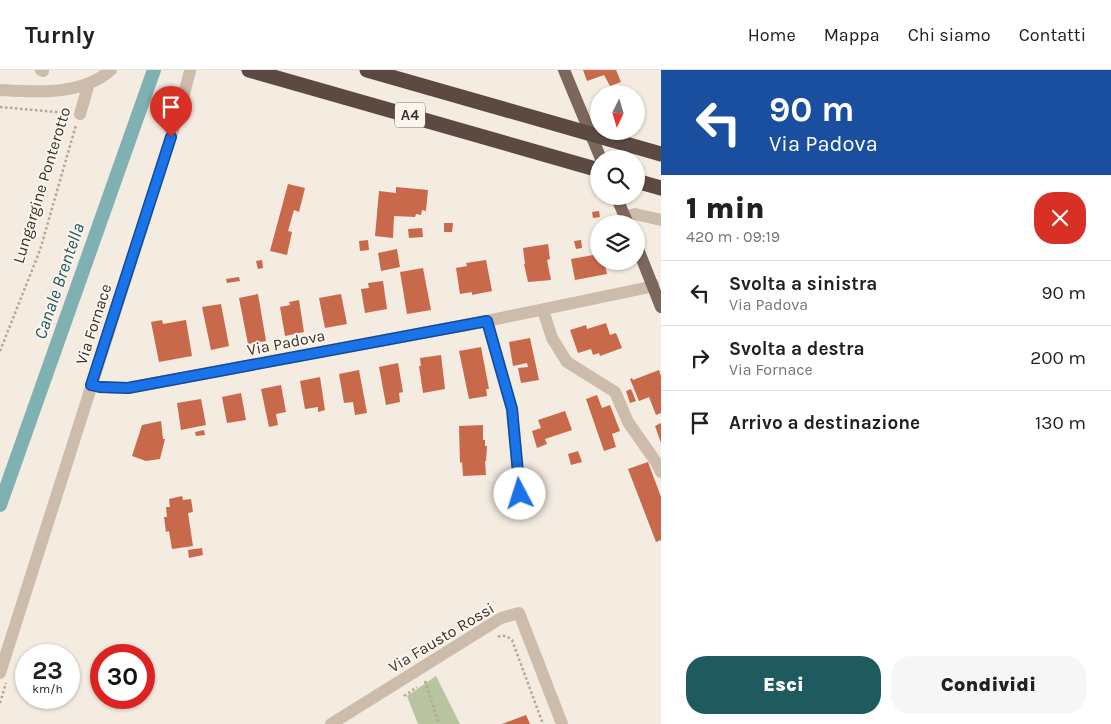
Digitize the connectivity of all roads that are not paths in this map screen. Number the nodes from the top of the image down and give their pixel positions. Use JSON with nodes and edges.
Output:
{"nodes":[{"id":1,"x":111,"y":70,"type":"edge"},
{"id":2,"x":249,"y":70,"type":"edge"},
{"id":3,"x":367,"y":70,"type":"edge"},
{"id":4,"x":564,"y":70,"type":"edge"},
{"id":5,"x":190,"y":71,"type":"edge"},
{"id":6,"x":89,"y":83,"type":"junction"},
{"id":7,"x":0,"y":90,"type":"edge"},
{"id":8,"x":80,"y":114,"type":"road end"},
{"id":9,"x":596,"y":150,"type":"edge"},
{"id":10,"x":661,"y":154,"type":"edge"},
{"id":11,"x":590,"y":161,"type":"edge"},
{"id":12,"x":645,"y":216,"type":"edge"},
{"id":13,"x":661,"y":220,"type":"edge"},
{"id":14,"x":645,"y":265,"type":"edge"},
{"id":15,"x":653,"y":284,"type":"junction"},
{"id":16,"x":661,"y":307,"type":"edge"},
{"id":17,"x":543,"y":310,"type":"junction"},
{"id":18,"x":487,"y":321,"type":"junction"},
{"id":19,"x":91,"y":385,"type":"junction"},
{"id":20,"x":661,"y":472,"type":"edge"},
{"id":21,"x":520,"y":494,"type":"dead end"},
{"id":22,"x":0,"y":674,"type":"edge"},
{"id":23,"x":331,"y":724,"type":"edge"},
{"id":24,"x":562,"y":724,"type":"edge"}],
"edges":[{"from":1,"to":6,"type":"street"},
{"from":2,"to":11,"type":"highway","number":"A4"},
{"from":3,"to":10,"type":"highway","number":"A4"},
{"from":4,"to":9,"type":"main road"},
{"from":5,"to":19,"type":"street","name":"Via Fornace"},
{"from":6,"to":7,"type":"street"},
{"from":6,"to":8,"type":"street","name":"Lungargine Ponterotto"},
{"from":12,"to":13,"type":"street"},
{"from":14,"to":15,"type":"main road"},
{"from":15,"to":16,"type":"main road"},
{"from":15,"to":17,"type":"street","name":"Via Padova"},
{"from":17,"to":18,"type":"street","name":"Via Padova"},
{"from":17,"to":20,"type":"street"},
{"from":18,"to":19,"type":"street","name":"Via Padova"},
{"from":18,"to":21,"type":"street"},
{"from":19,"to":22,"type":"street","name":"Via Fornace"},
{"from":23,"to":24,"type":"street","name":"Via Fausto Rossi"}]}
